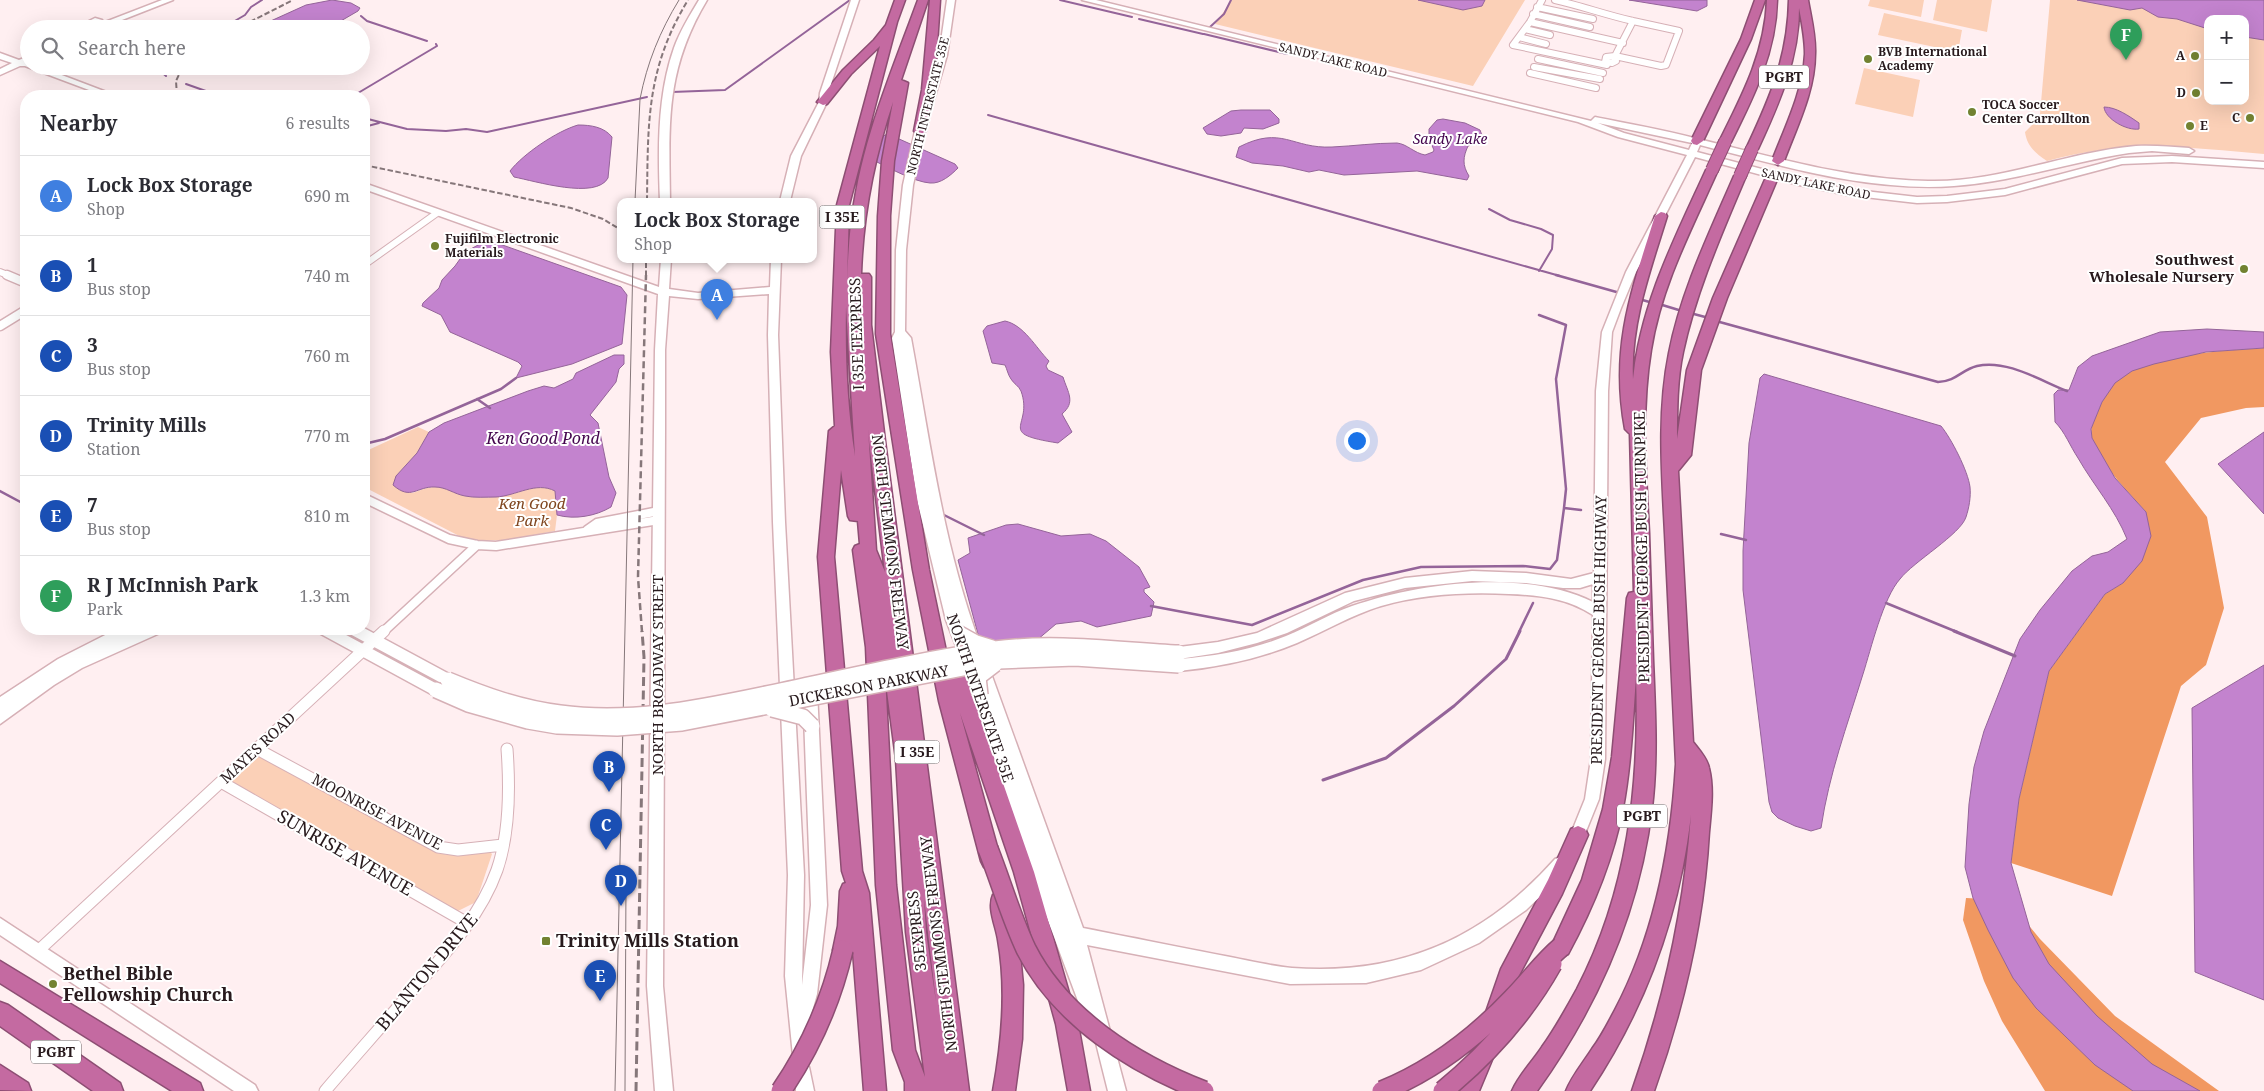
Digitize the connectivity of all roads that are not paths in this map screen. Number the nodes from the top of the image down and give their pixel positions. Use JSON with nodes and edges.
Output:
{"nodes":[{"id":1,"x":152,"y":0,"type":"edge"},
{"id":2,"x":169,"y":0,"type":"edge"},
{"id":3,"x":703,"y":0,"type":"edge"},
{"id":4,"x":855,"y":0,"type":"edge"},
{"id":5,"x":900,"y":0,"type":"edge"},
{"id":6,"x":923,"y":0,"type":"edge"},
{"id":7,"x":931,"y":0,"type":"edge"},
{"id":8,"x":935,"y":0,"type":"edge"},
{"id":9,"x":951,"y":0,"type":"edge"},
{"id":10,"x":1086,"y":0,"type":"edge"},
{"id":11,"x":1542,"y":0,"type":"edge"},
{"id":12,"x":1555,"y":0,"type":"edge"},
{"id":13,"x":1760,"y":0,"type":"edge"},
{"id":14,"x":1772,"y":0,"type":"edge"},
{"id":15,"x":1794,"y":0,"type":"edge"},
{"id":16,"x":1803,"y":0,"type":"edge"},
{"id":17,"x":1538,"y":7,"type":"junction"},
{"id":18,"x":1597,"y":13,"type":"junction"},
{"id":19,"x":1534,"y":14,"type":"junction"},
{"id":20,"x":1593,"y":19,"type":"junction"},
{"id":21,"x":100,"y":20,"type":"edge"},
{"id":22,"x":115,"y":20,"type":"edge"},
{"id":23,"x":1633,"y":20,"type":"junction"},
{"id":24,"x":892,"y":22,"type":"junction"},
{"id":25,"x":1530,"y":22,"type":"junction"},
{"id":26,"x":1590,"y":27,"type":"junction"},
{"id":27,"x":1524,"y":29,"type":"junction"},
{"id":28,"x":1586,"y":34,"type":"junction"},
{"id":29,"x":1550,"y":36,"type":"dead end"},
{"id":30,"x":1519,"y":37,"type":"junction"},
{"id":31,"x":1623,"y":43,"type":"junction"},
{"id":32,"x":1546,"y":44,"type":"dead end"},
{"id":33,"x":0,"y":56,"type":"edge"},
{"id":34,"x":1615,"y":56,"type":"joint"},
{"id":35,"x":20,"y":57,"type":"edge"},
{"id":36,"x":1538,"y":59,"type":"dead end"},
{"id":37,"x":20,"y":60,"type":"edge"},
{"id":38,"x":15,"y":61,"type":"junction"},
{"id":39,"x":20,"y":63,"type":"edge"},
{"id":40,"x":0,"y":65,"type":"edge"},
{"id":41,"x":1607,"y":65,"type":"dead end"},
{"id":42,"x":0,"y":72,"type":"edge"},
{"id":43,"x":54,"y":75,"type":"edge"},
{"id":44,"x":902,"y":83,"type":"junction"},
{"id":45,"x":1596,"y":88,"type":"dead end"},
{"id":46,"x":96,"y":90,"type":"edge"},
{"id":47,"x":823,"y":102,"type":"junction"},
{"id":48,"x":1581,"y":120,"type":"junction"},
{"id":49,"x":1702,"y":127,"type":"junction"},
{"id":50,"x":920,"y":131,"type":"junction"},
{"id":51,"x":1673,"y":134,"type":"junction"},
{"id":52,"x":1696,"y":141,"type":"junction"},
{"id":53,"x":1657,"y":146,"type":"junction"},
{"id":54,"x":1783,"y":148,"type":"junction"},
{"id":55,"x":2164,"y":149,"type":"junction"},
{"id":56,"x":1691,"y":154,"type":"junction"},
{"id":57,"x":2172,"y":159,"type":"junction"},
{"id":58,"x":1778,"y":161,"type":"junction"},
{"id":59,"x":2262,"y":161,"type":"edge"},
{"id":60,"x":2046,"y":166,"type":"junction"},
{"id":61,"x":1685,"y":170,"type":"junction"},
{"id":62,"x":1813,"y":170,"type":"junction"},
{"id":63,"x":1773,"y":175,"type":"junction"},
{"id":64,"x":1740,"y":176,"type":"joint"},
{"id":65,"x":2065,"y":176,"type":"junction"},
{"id":66,"x":1799,"y":182,"type":"junction"},
{"id":67,"x":370,"y":188,"type":"edge"},
{"id":68,"x":1767,"y":190,"type":"junction"},
{"id":69,"x":665,"y":198,"type":"edge"},
{"id":70,"x":787,"y":198,"type":"edge"},
{"id":71,"x":437,"y":213,"type":"junction"},
{"id":72,"x":1660,"y":216,"type":"joint"},
{"id":73,"x":370,"y":261,"type":"edge"},
{"id":74,"x":666,"y":263,"type":"edge"},
{"id":75,"x":776,"y":263,"type":"edge"},
{"id":76,"x":0,"y":272,"type":"edge"},
{"id":77,"x":1636,"y":274,"type":"junction"},
{"id":78,"x":20,"y":280,"type":"edge"},
{"id":79,"x":774,"y":290,"type":"junction"},
{"id":80,"x":663,"y":292,"type":"junction"},
{"id":81,"x":20,"y":314,"type":"edge"},
{"id":82,"x":0,"y":326,"type":"edge"},
{"id":83,"x":900,"y":332,"type":"junction"},
{"id":84,"x":1627,"y":338,"type":"joint"},
{"id":85,"x":840,"y":409,"type":"junction"},
{"id":86,"x":1638,"y":451,"type":"junction"},
{"id":87,"x":1670,"y":470,"type":"junction"},
{"id":88,"x":370,"y":501,"type":"edge"},
{"id":89,"x":659,"y":515,"type":"junction"},
{"id":90,"x":587,"y":530,"type":"joint"},
{"id":91,"x":477,"y":545,"type":"junction"},
{"id":92,"x":1642,"y":554,"type":"junction"},
{"id":93,"x":921,"y":570,"type":"junction"},
{"id":94,"x":1600,"y":576,"type":"junction"},
{"id":95,"x":882,"y":585,"type":"joint"},
{"id":96,"x":1600,"y":612,"type":"junction"},
{"id":97,"x":958,"y":633,"type":"junction"},
{"id":98,"x":124,"y":635,"type":"edge"},
{"id":99,"x":335,"y":635,"type":"edge"},
{"id":100,"x":364,"y":635,"type":"edge"},
{"id":101,"x":374,"y":640,"type":"junction"},
{"id":102,"x":364,"y":650,"type":"junction"},
{"id":103,"x":998,"y":655,"type":"junction"},
{"id":104,"x":1179,"y":659,"type":"junction"},
{"id":105,"x":968,"y":660,"type":"junction"},
{"id":106,"x":45,"y":678,"type":"junction"},
{"id":107,"x":810,"y":692,"type":"junction"},
{"id":108,"x":982,"y":701,"type":"junction"},
{"id":109,"x":0,"y":705,"type":"edge"},
{"id":110,"x":764,"y":707,"type":"junction"},
{"id":111,"x":0,"y":718,"type":"edge"},
{"id":112,"x":812,"y":726,"type":"junction"},
{"id":113,"x":1685,"y":746,"type":"junction"},
{"id":114,"x":257,"y":749,"type":"junction"},
{"id":115,"x":507,"y":749,"type":"dead end"},
{"id":116,"x":221,"y":782,"type":"junction"},
{"id":117,"x":1578,"y":835,"type":"junction"},
{"id":118,"x":503,"y":845,"type":"junction"},
{"id":119,"x":988,"y":849,"type":"junction"},
{"id":120,"x":852,"y":871,"type":"junction"},
{"id":121,"x":469,"y":924,"type":"junction"},
{"id":122,"x":0,"y":926,"type":"edge"},
{"id":123,"x":1069,"y":935,"type":"junction"},
{"id":124,"x":1561,"y":947,"type":"junction"},
{"id":125,"x":38,"y":951,"type":"junction"},
{"id":126,"x":0,"y":971,"type":"edge"},
{"id":127,"x":0,"y":1013,"type":"edge"},
{"id":128,"x":799,"y":1033,"type":"junction"},
{"id":129,"x":944,"y":1065,"type":"junction"},
{"id":130,"x":802,"y":1073,"type":"junction"},
{"id":131,"x":0,"y":1076,"type":"edge"},
{"id":132,"x":910,"y":1087,"type":"edge"},
{"id":133,"x":1579,"y":1089,"type":"edge"},
{"id":134,"x":20,"y":1091,"type":"edge"},
{"id":135,"x":112,"y":1091,"type":"edge"},
{"id":136,"x":192,"y":1091,"type":"edge"},
{"id":137,"x":249,"y":1091,"type":"edge"},
{"id":138,"x":325,"y":1091,"type":"edge"},
{"id":139,"x":664,"y":1091,"type":"edge"},
{"id":140,"x":775,"y":1091,"type":"edge"},
{"id":141,"x":781,"y":1091,"type":"edge"},
{"id":142,"x":805,"y":1091,"type":"edge"},
{"id":143,"x":875,"y":1091,"type":"edge"},
{"id":144,"x":938,"y":1091,"type":"edge"},
{"id":145,"x":958,"y":1091,"type":"edge"},
{"id":146,"x":1004,"y":1091,"type":"edge"},
{"id":147,"x":1079,"y":1091,"type":"edge"},
{"id":148,"x":1117,"y":1091,"type":"edge"},
{"id":149,"x":1204,"y":1091,"type":"edge"},
{"id":150,"x":1382,"y":1091,"type":"edge"},
{"id":151,"x":1443,"y":1091,"type":"edge"},
{"id":152,"x":1468,"y":1091,"type":"edge"},
{"id":153,"x":1523,"y":1091,"type":"edge"},
{"id":154,"x":1643,"y":1091,"type":"edge"}],
"edges":[{"from":1,"to":21,"type":"main road"},
{"from":2,"to":22,"type":"main road"},
{"from":3,"to":69,"type":"main road"},
{"from":4,"to":47,"type":"main road"},
{"from":5,"to":24,"type":"highway","name":"NORTH STEMMONS FREEWAY","number":"I 35E"},
{"from":6,"to":95,"type":"highway","name":"I 35E TEXPRESS"},
{"from":7,"to":44,"type":"highway","name":"NORTH STEMMONS FREEWAY","number":"I 35E"},
{"from":8,"to":50,"type":"highway"},
{"from":9,"to":50,"type":"main road","name":"NORTH INTERSTATE 35E"},
{"from":10,"to":48,"type":"main road","name":"SANDY LAKE ROAD"},
{"from":11,"to":17,"type":"street"},
{"from":12,"to":18,"type":"street"},
{"from":13,"to":49,"type":"highway"},
{"from":14,"to":86,"type":"highway","name":"PRESIDENT GEORGE BUSH TURNPIKE","number":"PGBT","bridge":true},
{"from":15,"to":64,"type":"highway","name":"PRESIDENT GEORGE BUSH TURNPIKE","number":"PGBT","bridge":true},
{"from":16,"to":54,"type":"highway"},
{"from":17,"to":19,"type":"street"},
{"from":17,"to":20,"type":"street"},
{"from":18,"to":20,"type":"street"},
{"from":18,"to":23,"type":"street"},
{"from":19,"to":25,"type":"street"},
{"from":19,"to":26,"type":"street"},
{"from":20,"to":26,"type":"street"},
{"from":23,"to":31,"type":"street"},
{"from":23,"to":34,"type":"street"},
{"from":24,"to":47,"type":"highway"},
{"from":24,"to":85,"type":"highway","name":"NORTH STEMMONS FREEWAY","number":"I 35E"},
{"from":25,"to":27,"type":"street"},
{"from":25,"to":28,"type":"street"},
{"from":26,"to":28,"type":"street"},
{"from":27,"to":29,"type":"street"},
{"from":27,"to":30,"type":"street"},
{"from":28,"to":31,"type":"street"},
{"from":30,"to":32,"type":"street"},
{"from":30,"to":41,"type":"street"},
{"from":31,"to":34,"type":"street"},
{"from":33,"to":38,"type":"main road"},
{"from":35,"to":38,"type":"main road"},
{"from":36,"to":45,"type":"street"},
{"from":37,"to":38,"type":"main road"},
{"from":38,"to":39,"type":"main road"},
{"from":38,"to":40,"type":"main road"},
{"from":38,"to":42,"type":"main road"},
{"from":43,"to":46,"type":"main road"},
{"from":44,"to":93,"type":"highway"},
{"from":44,"to":129,"type":"highway","name":"NORTH STEMMONS FREEWAY","number":"I 35E"},
{"from":47,"to":70,"type":"main road"},
{"from":48,"to":51,"type":"main road","name":"SANDY LAKE ROAD"},
{"from":48,"to":53,"type":"main road","name":"SANDY LAKE ROAD"},
{"from":49,"to":51,"type":"main road"},
{"from":49,"to":52,"type":"highway"},
{"from":50,"to":83,"type":"main road","name":"NORTH INTERSTATE 35E"},
{"from":51,"to":52,"type":"main road","name":"SANDY LAKE ROAD"},
{"from":52,"to":56,"type":"main road"},
{"from":52,"to":58,"type":"main road","name":"SANDY LAKE ROAD"},
{"from":53,"to":56,"type":"main road","name":"SANDY LAKE ROAD"},
{"from":53,"to":61,"type":"main road"},
{"from":54,"to":58,"type":"highway"},
{"from":54,"to":62,"type":"main road"},
{"from":55,"to":57,"type":"main road"},
{"from":55,"to":59,"type":"main road","name":"SANDY LAKE ROAD"},
{"from":55,"to":60,"type":"main road","name":"SANDY LAKE ROAD"},
{"from":56,"to":61,"type":"main road"},
{"from":56,"to":63,"type":"main road","name":"SANDY LAKE ROAD"},
{"from":57,"to":59,"type":"main road","name":"SANDY LAKE ROAD"},
{"from":57,"to":65,"type":"main road","name":"SANDY LAKE ROAD"},
{"from":58,"to":62,"type":"main road","name":"SANDY LAKE ROAD"},
{"from":58,"to":63,"type":"main road"},
{"from":60,"to":62,"type":"main road","name":"SANDY LAKE ROAD"},
{"from":60,"to":65,"type":"main road"},
{"from":61,"to":68,"type":"main road"},
{"from":61,"to":72,"type":"main road"},
{"from":63,"to":66,"type":"main road","name":"SANDY LAKE ROAD"},
{"from":63,"to":68,"type":"highway"},
{"from":64,"to":87,"type":"highway","name":"PRESIDENT GEORGE BUSH TURNPIKE","number":"PGBT"},
{"from":65,"to":66,"type":"main road","name":"SANDY LAKE ROAD"},
{"from":66,"to":68,"type":"main road"},
{"from":67,"to":71,"type":"main road"},
{"from":68,"to":87,"type":"highway"},
{"from":71,"to":73,"type":"street"},
{"from":71,"to":80,"type":"main road"},
{"from":72,"to":77,"type":"highway"},
{"from":74,"to":80,"type":"main road","name":"NORTH BROADWAY STREET"},
{"from":75,"to":79,"type":"main road"},
{"from":76,"to":78,"type":"street"},
{"from":77,"to":84,"type":"highway"},
{"from":77,"to":94,"type":"main road","name":"PRESIDENT GEORGE BUSH HIGHWAY"},
{"from":79,"to":80,"type":"main road"},
{"from":79,"to":128,"type":"main road"},
{"from":80,"to":89,"type":"main road","name":"NORTH BROADWAY STREET"},
{"from":81,"to":82,"type":"street"},
{"from":83,"to":97,"type":"main road","name":"NORTH INTERSTATE 35E"},
{"from":83,"to":123,"type":"main road","name":"NORTH INTERSTATE 35E"},
{"from":84,"to":86,"type":"highway"},
{"from":85,"to":120,"type":"highway"},
{"from":85,"to":132,"type":"highway","name":"NORTH STEMMONS FREEWAY","number":"I 35E"},
{"from":86,"to":92,"type":"highway","name":"PRESIDENT GEORGE BUSH TURNPIKE","number":"PGBT"},
{"from":87,"to":113,"type":"highway","name":"PRESIDENT GEORGE BUSH TURNPIKE","number":"PGBT"},
{"from":88,"to":91,"type":"street"},
{"from":89,"to":90,"type":"street"},
{"from":89,"to":139,"type":"main road","name":"NORTH BROADWAY STREET"},
{"from":90,"to":91,"type":"street"},
{"from":91,"to":101,"type":"street","name":"MAYES ROAD"},
{"from":92,"to":124,"type":"highway"},
{"from":92,"to":153,"type":"highway","name":"PRESIDENT GEORGE BUSH TURNPIKE","number":"PGBT"},
{"from":93,"to":119,"type":"highway"},
{"from":93,"to":147,"type":"highway"},
{"from":94,"to":96,"type":"main road","name":"PRESIDENT GEORGE BUSH HIGHWAY"},
{"from":94,"to":104,"type":"main road","name":"DICKERSON PARKWAY"},
{"from":95,"to":129,"type":"highway","name":"35EXPRESS"},
{"from":96,"to":104,"type":"main road","name":"DICKERSON PARKWAY"},
{"from":96,"to":117,"type":"main road","name":"PRESIDENT GEORGE BUSH HIGHWAY"},
{"from":97,"to":103,"type":"main road","bridge":true},
{"from":97,"to":105,"type":"main road","name":"NORTH INTERSTATE 35E"},
{"from":98,"to":106,"type":"main road"},
{"from":99,"to":102,"type":"main road","name":"DICKERSON PARKWAY"},
{"from":100,"to":101,"type":"main road","name":"DICKERSON PARKWAY"},
{"from":101,"to":102,"type":"street","name":"MAYES ROAD"},
{"from":101,"to":107,"type":"main road","name":"DICKERSON PARKWAY","bridge":true},
{"from":102,"to":110,"type":"main road","name":"DICKERSON PARKWAY","bridge":true},
{"from":102,"to":114,"type":"street","name":"MAYES ROAD"},
{"from":103,"to":104,"type":"main road","name":"DICKERSON PARKWAY","bridge":true},
{"from":103,"to":105,"type":"main road","name":"DICKERSON PARKWAY","bridge":true},
{"from":103,"to":108,"type":"main road","bridge":true},
{"from":105,"to":107,"type":"main road","name":"DICKERSON PARKWAY","bridge":true},
{"from":105,"to":108,"type":"main road","name":"NORTH INTERSTATE 35E","bridge":true},
{"from":106,"to":109,"type":"main road"},
{"from":106,"to":111,"type":"main road"},
{"from":107,"to":110,"type":"main road","name":"DICKERSON PARKWAY","bridge":true},
{"from":107,"to":112,"type":"main road"},
{"from":108,"to":123,"type":"main road","name":"NORTH INTERSTATE 35E"},
{"from":110,"to":112,"type":"main road","bridge":true},
{"from":112,"to":128,"type":"main road"},
{"from":113,"to":133,"type":"highway","name":"PRESIDENT GEORGE BUSH TURNPIKE","number":"PGBT"},
{"from":113,"to":154,"type":"highway"},
{"from":114,"to":116,"type":"street","name":"MAYES ROAD"},
{"from":114,"to":118,"type":"street","name":"MOONRISE AVENUE"},
{"from":115,"to":118,"type":"street","name":"BLANTON DRIVE"},
{"from":116,"to":121,"type":"street","name":"SUNRISE AVENUE"},
{"from":116,"to":125,"type":"street","name":"MAYES ROAD"},
{"from":117,"to":123,"type":"main road","name":"PRESIDENT GEORGE BUSH HIGHWAY"},
{"from":117,"to":152,"type":"highway"},
{"from":118,"to":121,"type":"street","name":"BLANTON DRIVE"},
{"from":119,"to":146,"type":"highway","bridge":true},
{"from":119,"to":149,"type":"highway","bridge":true},
{"from":120,"to":141,"type":"highway","bridge":true},
{"from":120,"to":143,"type":"highway"},
{"from":121,"to":138,"type":"street","name":"BLANTON DRIVE"},
{"from":122,"to":125,"type":"main road"},
{"from":123,"to":148,"type":"main road","name":"NORTH INTERSTATE 35E"},
{"from":124,"to":150,"type":"highway","bridge":true},
{"from":124,"to":151,"type":"highway","bridge":true},
{"from":125,"to":137,"type":"main road"},
{"from":126,"to":136,"type":"highway"},
{"from":127,"to":135,"type":"highway","number":"PGBT"},
{"from":128,"to":130,"type":"main road"},
{"from":129,"to":144,"type":"highway"},
{"from":129,"to":145,"type":"highway","name":"NORTH STEMMONS FREEWAY","number":"I 35E"},
{"from":130,"to":140,"type":"main road"},
{"from":130,"to":142,"type":"main road"},
{"from":131,"to":134,"type":"highway"}]}
